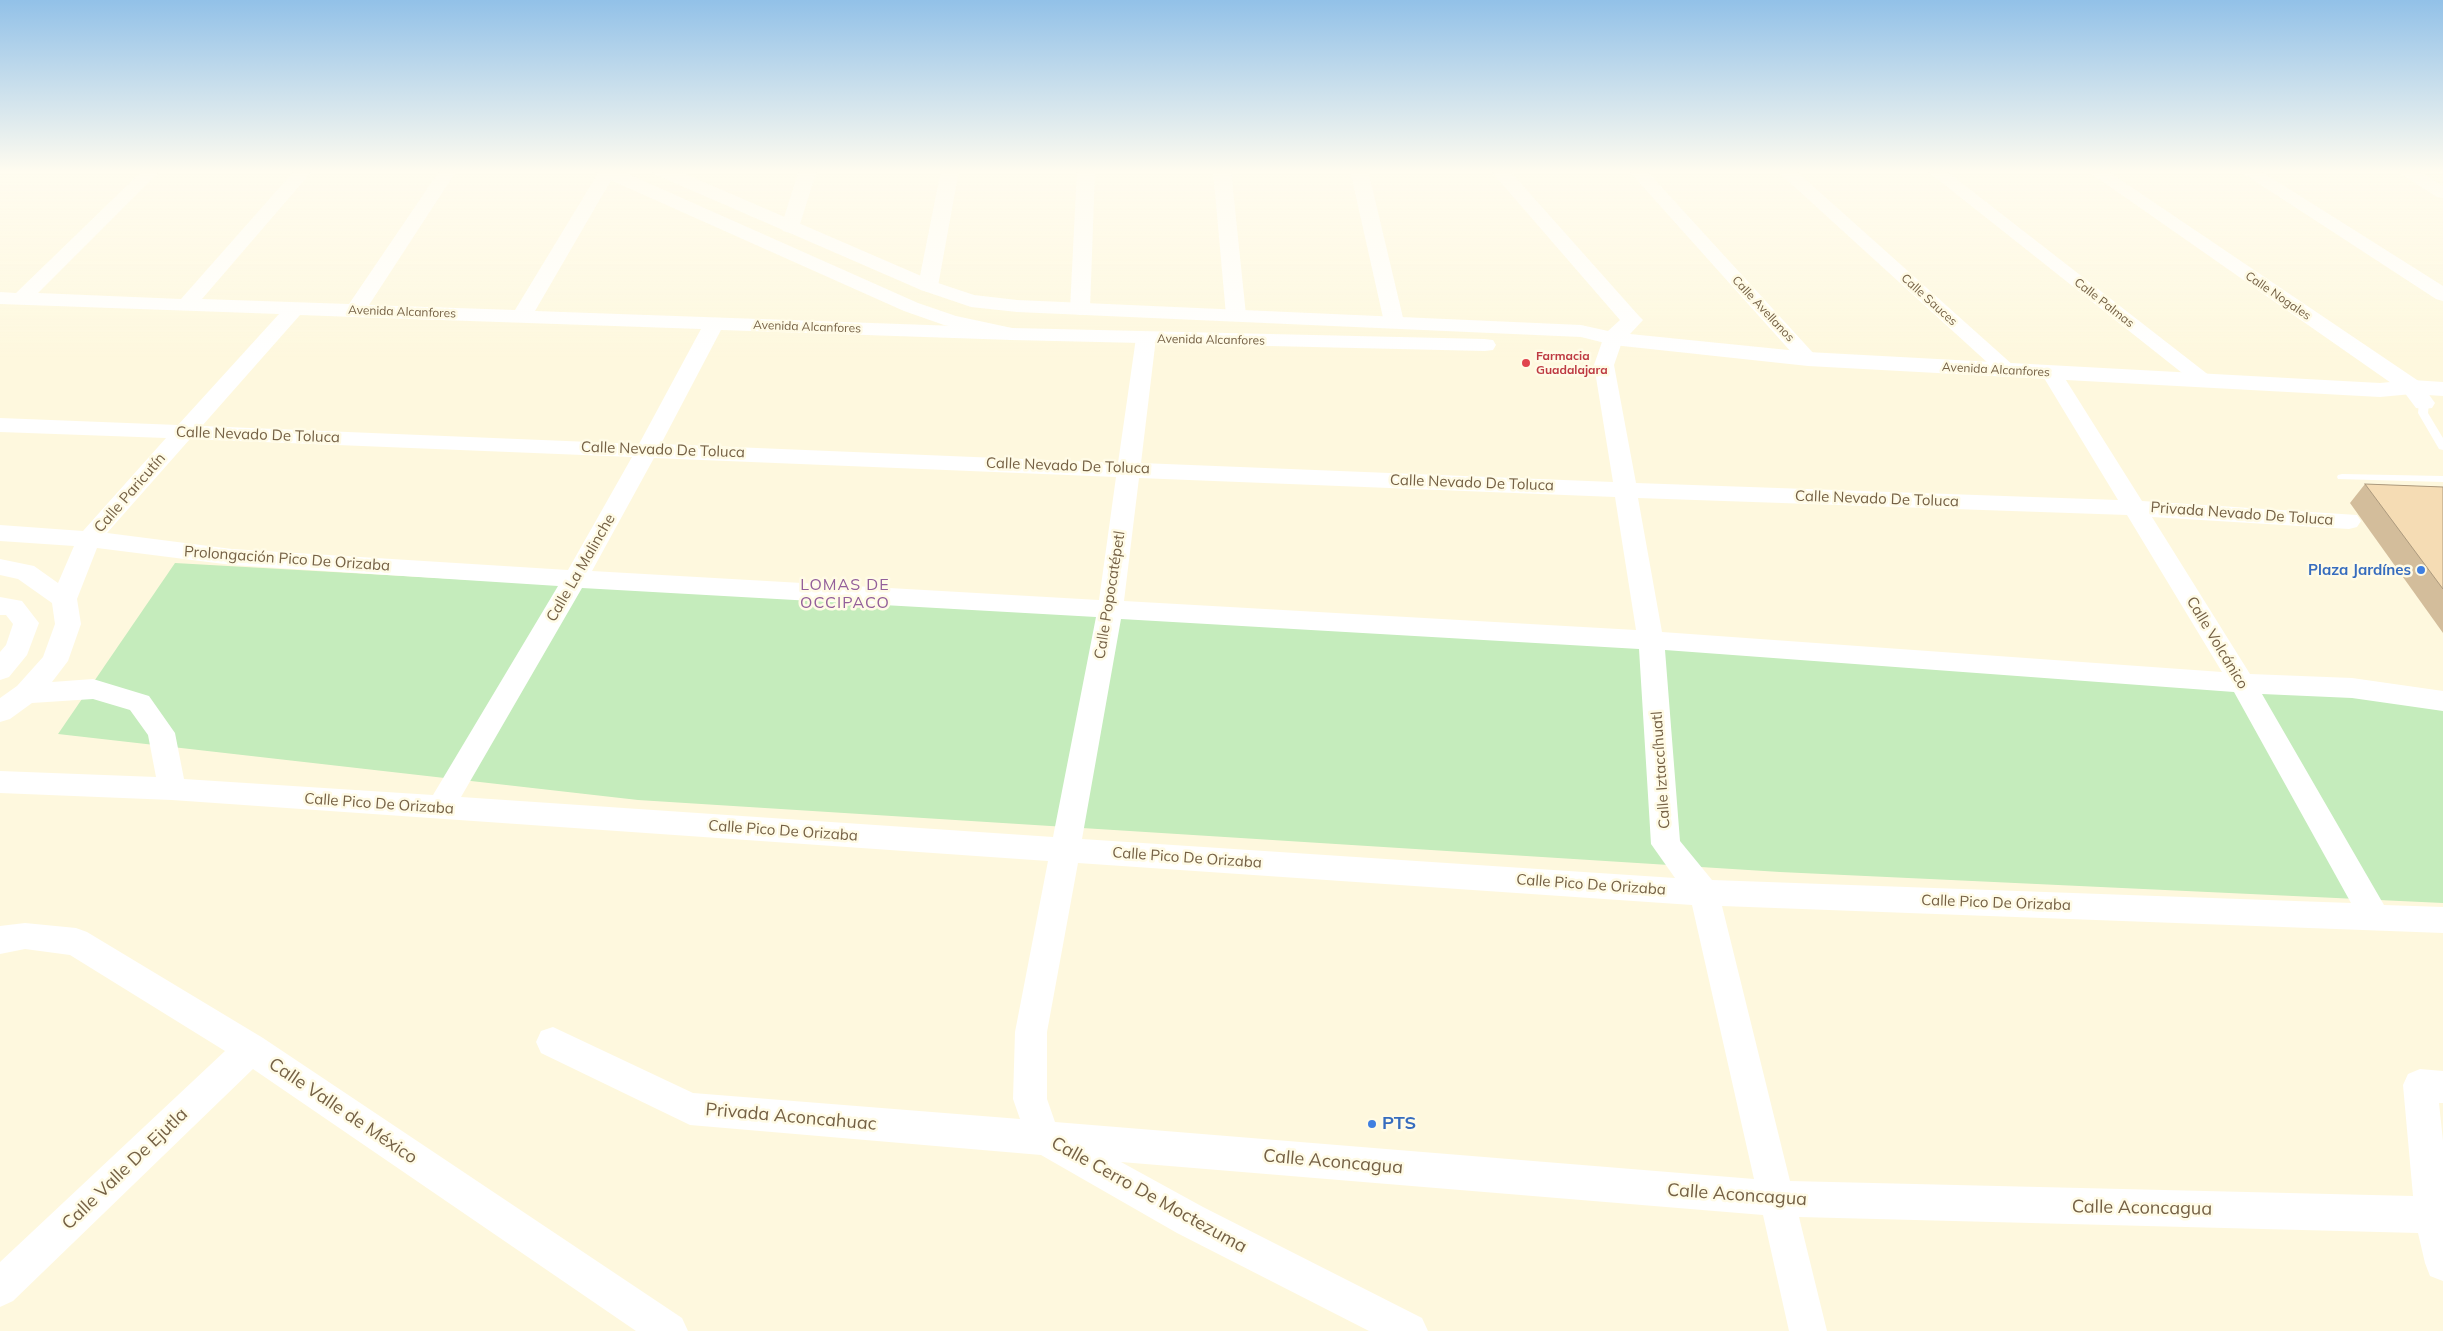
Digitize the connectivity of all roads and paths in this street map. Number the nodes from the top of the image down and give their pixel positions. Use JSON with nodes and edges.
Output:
{"nodes":[{"id":1,"x":89,"y":232,"type":"edge"},
{"id":2,"x":250,"y":232,"type":"edge"},
{"id":3,"x":408,"y":232,"type":"edge"},
{"id":4,"x":571,"y":232,"type":"edge"},
{"id":5,"x":744,"y":232,"type":"edge"},
{"id":6,"x":802,"y":232,"type":"edge"},
{"id":7,"x":938,"y":232,"type":"edge"},
{"id":8,"x":1083,"y":232,"type":"edge"},
{"id":9,"x":1228,"y":232,"type":"edge"},
{"id":10,"x":1373,"y":232,"type":"edge"},
{"id":11,"x":1554,"y":232,"type":"edge"},
{"id":12,"x":1693,"y":232,"type":"edge"},
{"id":13,"x":1853,"y":232,"type":"edge"},
{"id":14,"x":2014,"y":232,"type":"edge"},
{"id":15,"x":2184,"y":232,"type":"edge"},
{"id":16,"x":2344,"y":232,"type":"edge"},
{"id":17,"x":928,"y":286,"type":"junction"},
{"id":18,"x":2443,"y":295,"type":"edge"},
{"id":19,"x":0,"y":298,"type":"edge"},
{"id":20,"x":21,"y":299,"type":"junction"},
{"id":21,"x":186,"y":305,"type":"junction"},
{"id":22,"x":1018,"y":306,"type":"junction"},
{"id":23,"x":294,"y":309,"type":"junction"},
{"id":24,"x":1080,"y":309,"type":"junction"},
{"id":25,"x":355,"y":311,"type":"junction"},
{"id":26,"x":1236,"y":315,"type":"junction"},
{"id":27,"x":522,"y":316,"type":"junction"},
{"id":28,"x":1394,"y":322,"type":"junction"},
{"id":29,"x":714,"y":323,"type":"junction"},
{"id":30,"x":1012,"y":334,"type":"junction"},
{"id":31,"x":1146,"y":338,"type":"junction"},
{"id":32,"x":1613,"y":339,"type":"junction"},
{"id":33,"x":1808,"y":359,"type":"junction"},
{"id":34,"x":2007,"y":370,"type":"junction"},
{"id":35,"x":2052,"y":373,"type":"junction"},
{"id":36,"x":2203,"y":380,"type":"junction"},
{"id":37,"x":2443,"y":389,"type":"edge"},
{"id":38,"x":2426,"y":400,"type":"edge"},
{"id":39,"x":0,"y":425,"type":"edge"},
{"id":40,"x":183,"y":432,"type":"junction"},
{"id":41,"x":2443,"y":447,"type":"edge"},
{"id":42,"x":648,"y":450,"type":"junction"},
{"id":43,"x":1128,"y":468,"type":"junction"},
{"id":44,"x":2342,"y":477,"type":"dead end"},
{"id":45,"x":2443,"y":479,"type":"edge"},
{"id":46,"x":1624,"y":490,"type":"junction"},
{"id":47,"x":2136,"y":508,"type":"junction"},
{"id":48,"x":2349,"y":521,"type":"dead end"},
{"id":49,"x":0,"y":533,"type":"edge"},
{"id":50,"x":89,"y":539,"type":"junction"},
{"id":51,"x":0,"y":566,"type":"edge"},
{"id":52,"x":575,"y":579,"type":"junction"},
{"id":53,"x":64,"y":599,"type":"junction"},
{"id":54,"x":0,"y":606,"type":"edge"},
{"id":55,"x":1110,"y":610,"type":"junction"},
{"id":56,"x":1651,"y":640,"type":"junction"},
{"id":57,"x":0,"y":670,"type":"edge"},
{"id":58,"x":2242,"y":683,"type":"junction"},
{"id":59,"x":26,"y":693,"type":"junction"},
{"id":60,"x":2443,"y":701,"type":"edge"},
{"id":61,"x":0,"y":712,"type":"edge"},
{"id":62,"x":0,"y":782,"type":"edge"},
{"id":63,"x":172,"y":789,"type":"junction"},
{"id":64,"x":440,"y":808,"type":"junction"},
{"id":65,"x":1064,"y":849,"type":"junction"},
{"id":66,"x":1704,"y":893,"type":"junction"},
{"id":67,"x":2375,"y":917,"type":"junction"},
{"id":68,"x":2443,"y":920,"type":"edge"},
{"id":69,"x":0,"y":940,"type":"edge"},
{"id":70,"x":553,"y":1042,"type":"dead end"},
{"id":71,"x":251,"y":1049,"type":"junction"},
{"id":72,"x":2443,"y":1087,"type":"edge"},
{"id":73,"x":1043,"y":1137,"type":"junction"},
{"id":74,"x":1779,"y":1199,"type":"junction"},
{"id":75,"x":2434,"y":1215,"type":"junction"},
{"id":76,"x":2443,"y":1263,"type":"edge"},
{"id":77,"x":0,"y":1288,"type":"edge"},
{"id":78,"x":669,"y":1331,"type":"edge"},
{"id":79,"x":1409,"y":1331,"type":"edge"},
{"id":80,"x":1808,"y":1331,"type":"edge"}],
"edges":[{"from":1,"to":20,"type":"street"},
{"from":2,"to":21,"type":"street"},
{"from":3,"to":25,"type":"street"},
{"from":4,"to":27,"type":"street"},
{"from":5,"to":30,"type":"street"},
{"from":6,"to":17,"type":"street","name":"Avenida Alcanfores"},
{"from":7,"to":17,"type":"street"},
{"from":8,"to":24,"type":"street"},
{"from":9,"to":26,"type":"street"},
{"from":10,"to":28,"type":"street"},
{"from":11,"to":32,"type":"street"},
{"from":12,"to":33,"type":"street","name":"Calle Avellanos"},
{"from":13,"to":34,"type":"street","name":"Calle Sauces"},
{"from":14,"to":36,"type":"street","name":"Calle Palmas"},
{"from":15,"to":38,"type":"street","name":"Calle Nogales"},
{"from":16,"to":18,"type":"street"},
{"from":17,"to":22,"type":"street","name":"Avenida Alcanfores"},
{"from":19,"to":20,"type":"street","name":"Avenida Alcanfores"},
{"from":20,"to":21,"type":"street","name":"Avenida Alcanfores"},
{"from":21,"to":23,"type":"street","name":"Avenida Alcanfores"},
{"from":22,"to":24,"type":"street","name":"Avenida Alcanfores"},
{"from":22,"to":30,"type":"street"},
{"from":23,"to":25,"type":"street","name":"Avenida Alcanfores"},
{"from":23,"to":40,"type":"street","name":"Calle Paricutín"},
{"from":24,"to":26,"type":"street","name":"Avenida Alcanfores"},
{"from":25,"to":27,"type":"street","name":"Avenida Alcanfores"},
{"from":26,"to":28,"type":"street","name":"Avenida Alcanfores"},
{"from":27,"to":29,"type":"street","name":"Avenida Alcanfores"},
{"from":28,"to":32,"type":"street","name":"Avenida Alcanfores"},
{"from":29,"to":30,"type":"street","name":"Avenida Alcanfores"},
{"from":29,"to":42,"type":"street","name":"Calle La Malinche"},
{"from":30,"to":31,"type":"street","name":"Avenida Alcanfores"},
{"from":31,"to":32,"type":"street","name":"Avenida Alcanfores"},
{"from":31,"to":43,"type":"street","name":"Calle Popocatépetl"},
{"from":32,"to":33,"type":"street","name":"Avenida Alcanfores"},
{"from":32,"to":46,"type":"street","name":"Calle Iztaccíhuatl"},
{"from":33,"to":34,"type":"street","name":"Avenida Alcanfores"},
{"from":34,"to":35,"type":"street","name":"Avenida Alcanfores"},
{"from":35,"to":36,"type":"street","name":"Avenida Alcanfores"},
{"from":35,"to":47,"type":"street","name":"Calle Volcánico"},
{"from":36,"to":38,"type":"street","name":"Avenida Alcanfores"},
{"from":37,"to":38,"type":"street","name":"Avenida Alcanfores"},
{"from":38,"to":41,"type":"lane"},
{"from":39,"to":40,"type":"street","name":"Calle Nevado De Toluca"},
{"from":40,"to":42,"type":"street","name":"Calle Nevado De Toluca"},
{"from":40,"to":50,"type":"street","name":"Calle Paricutín"},
{"from":42,"to":43,"type":"street","name":"Calle Nevado De Toluca"},
{"from":42,"to":52,"type":"street","name":"Calle La Malinche"},
{"from":43,"to":46,"type":"street","name":"Calle Nevado De Toluca"},
{"from":43,"to":55,"type":"street","name":"Calle Popocatépetl"},
{"from":44,"to":45,"type":"lane"},
{"from":46,"to":47,"type":"street","name":"Calle Nevado De Toluca"},
{"from":46,"to":56,"type":"street","name":"Calle Iztaccíhuatl"},
{"from":47,"to":48,"type":"street","name":"Privada Nevado De Toluca"},
{"from":47,"to":58,"type":"street","name":"Calle Volcánico"},
{"from":49,"to":50,"type":"street","name":"Prolongación Pico De Orizaba"},
{"from":50,"to":52,"type":"street","name":"Prolongación Pico De Orizaba"},
{"from":50,"to":53,"type":"street","name":"Calle Paricutín"},
{"from":51,"to":53,"type":"street"},
{"from":52,"to":55,"type":"street"},
{"from":52,"to":64,"type":"street","name":"Calle La Malinche"},
{"from":53,"to":59,"type":"street"},
{"from":54,"to":57,"type":"street"},
{"from":55,"to":56,"type":"street"},
{"from":55,"to":65,"type":"street","name":"Calle Popocatépetl"},
{"from":56,"to":58,"type":"street"},
{"from":56,"to":66,"type":"street","name":"Calle Iztaccíhuatl"},
{"from":58,"to":60,"type":"street"},
{"from":58,"to":67,"type":"street","name":"Calle Volcánico"},
{"from":59,"to":61,"type":"street"},
{"from":59,"to":63,"type":"street"},
{"from":62,"to":63,"type":"street","name":"Calle Pico De Orizaba"},
{"from":63,"to":64,"type":"street","name":"Calle Pico De Orizaba"},
{"from":64,"to":65,"type":"street","name":"Calle Pico De Orizaba"},
{"from":65,"to":66,"type":"street","name":"Calle Pico De Orizaba"},
{"from":65,"to":73,"type":"street","name":"Calle Cerro De Moctezuma"},
{"from":66,"to":67,"type":"street","name":"Calle Pico De Orizaba"},
{"from":66,"to":74,"type":"street","name":"Calle Iztaccíhuatl"},
{"from":67,"to":68,"type":"street","name":"Calle Pico De Orizaba"},
{"from":69,"to":71,"type":"street","name":"Calle Valle de México"},
{"from":70,"to":73,"type":"street","name":"Privada Aconcahuac"},
{"from":71,"to":77,"type":"street","name":"Calle Valle De Ejutla"},
{"from":71,"to":78,"type":"street","name":"Calle Valle de México"},
{"from":72,"to":75,"type":"street"},
{"from":73,"to":74,"type":"street","name":"Calle Aconcagua"},
{"from":73,"to":79,"type":"street","name":"Calle Cerro De Moctezuma"},
{"from":74,"to":75,"type":"street","name":"Calle Aconcagua"},
{"from":74,"to":80,"type":"street","name":"Calle Iztaccíhuatl"},
{"from":75,"to":76,"type":"street"}]}
